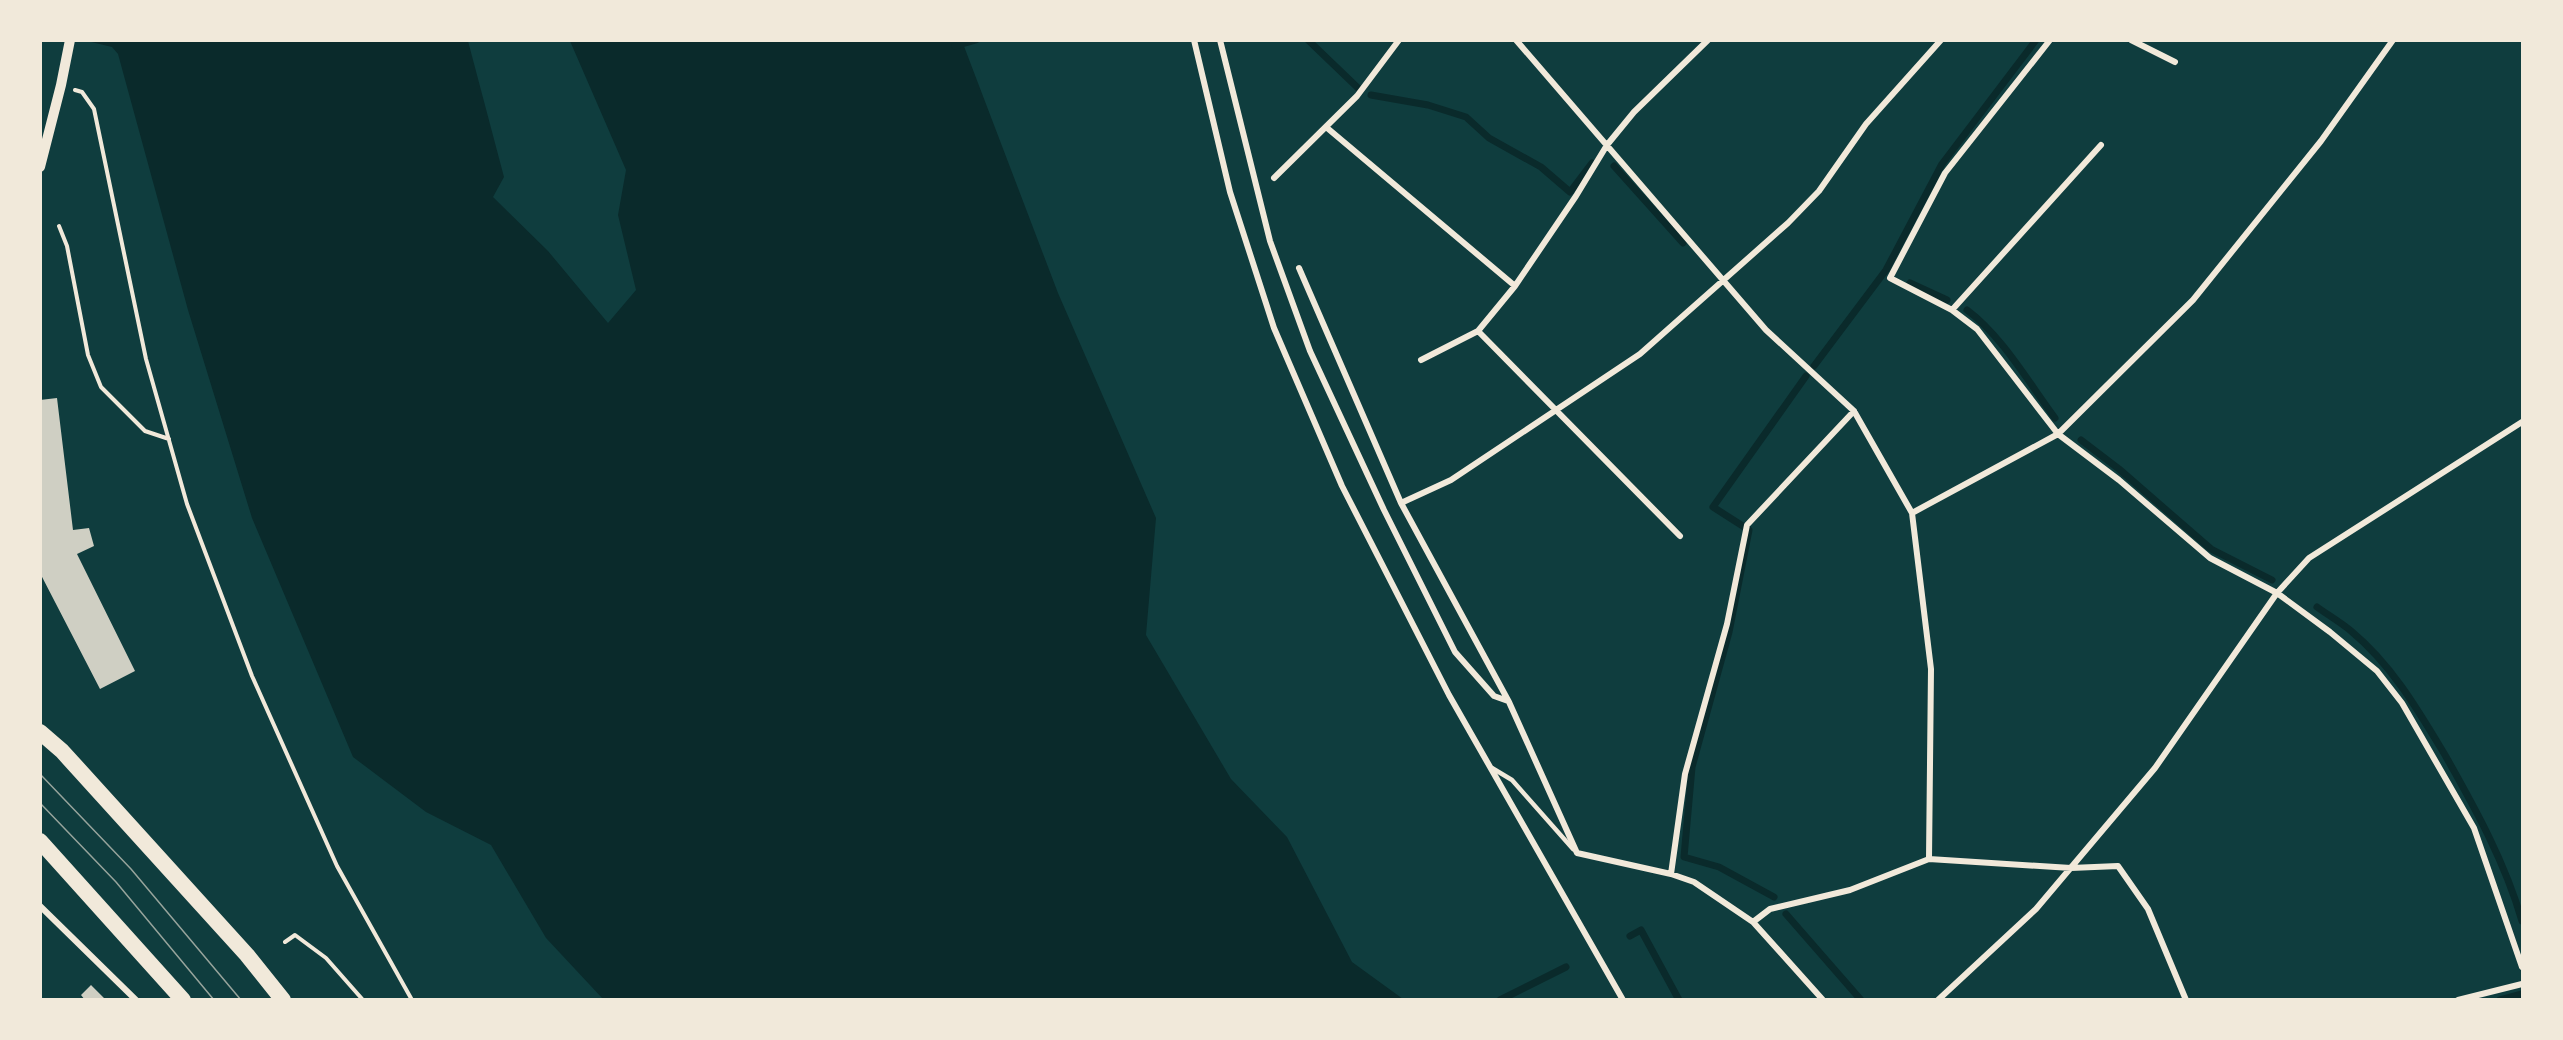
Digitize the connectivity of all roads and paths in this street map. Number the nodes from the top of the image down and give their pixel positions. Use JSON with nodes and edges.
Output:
{"nodes":[{"id":1,"x":1194,"y":40,"type":"edge"},
{"id":2,"x":1220,"y":40,"type":"edge"},
{"id":3,"x":1399,"y":40,"type":"edge"},
{"id":4,"x":1516,"y":40,"type":"edge"},
{"id":5,"x":1708,"y":40,"type":"edge"},
{"id":6,"x":1941,"y":40,"type":"edge"},
{"id":7,"x":2050,"y":40,"type":"edge"},
{"id":8,"x":2132,"y":40,"type":"edge"},
{"id":9,"x":2393,"y":40,"type":"edge"},
{"id":10,"x":69,"y":45,"type":"edge"},
{"id":11,"x":2175,"y":62,"type":"dead end"},
{"id":12,"x":71,"y":89,"type":"dead end"},
{"id":13,"x":1326,"y":127,"type":"junction"},
{"id":14,"x":1607,"y":145,"type":"junction"},
{"id":15,"x":2101,"y":145,"type":"dead end"},
{"id":16,"x":40,"y":167,"type":"edge"},
{"id":17,"x":1274,"y":178,"type":"dead end"},
{"id":18,"x":59,"y":226,"type":"dead end"},
{"id":19,"x":1299,"y":268,"type":"dead end"},
{"id":20,"x":1723,"y":279,"type":"junction"},
{"id":21,"x":1515,"y":286,"type":"junction"},
{"id":22,"x":1952,"y":310,"type":"junction"},
{"id":23,"x":1478,"y":331,"type":"junction"},
{"id":24,"x":1421,"y":360,"type":"dead end"},
{"id":25,"x":1557,"y":410,"type":"junction"},
{"id":26,"x":1854,"y":411,"type":"junction"},
{"id":27,"x":2523,"y":422,"type":"edge"},
{"id":28,"x":2058,"y":434,"type":"junction"},
{"id":29,"x":169,"y":439,"type":"junction"},
{"id":30,"x":1401,"y":503,"type":"junction"},
{"id":31,"x":1912,"y":513,"type":"junction"},
{"id":32,"x":1680,"y":536,"type":"dead end"},
{"id":33,"x":2277,"y":593,"type":"junction"},
{"id":34,"x":1509,"y":702,"type":"junction"},
{"id":35,"x":40,"y":732,"type":"edge"},
{"id":36,"x":1489,"y":766,"type":"junction"},
{"id":37,"x":40,"y":841,"type":"edge"},
{"id":38,"x":1577,"y":853,"type":"junction"},
{"id":39,"x":1929,"y":859,"type":"junction"},
{"id":40,"x":2071,"y":868,"type":"junction"},
{"id":41,"x":1671,"y":874,"type":"junction"},
{"id":42,"x":40,"y":906,"type":"edge"},
{"id":43,"x":1753,"y":922,"type":"junction"},
{"id":44,"x":285,"y":942,"type":"dead end"},
{"id":45,"x":2523,"y":967,"type":"edge"},
{"id":46,"x":2523,"y":984,"type":"edge"},
{"id":47,"x":136,"y":999,"type":"edge"},
{"id":48,"x":183,"y":999,"type":"edge"},
{"id":49,"x":283,"y":999,"type":"edge"},
{"id":50,"x":363,"y":999,"type":"edge"},
{"id":51,"x":412,"y":999,"type":"edge"},
{"id":52,"x":1623,"y":999,"type":"edge"},
{"id":53,"x":1822,"y":999,"type":"edge"},
{"id":54,"x":1938,"y":999,"type":"edge"},
{"id":55,"x":2186,"y":999,"type":"edge"},
{"id":56,"x":2458,"y":999,"type":"edge"}],
"edges":[{"from":1,"to":36,"type":"street"},
{"from":2,"to":34,"type":"street"},
{"from":3,"to":13,"type":"street"},
{"from":4,"to":14,"type":"street"},
{"from":5,"to":14,"type":"street"},
{"from":6,"to":20,"type":"street"},
{"from":7,"to":22,"type":"street"},
{"from":8,"to":11,"type":"street"},
{"from":9,"to":28,"type":"street"},
{"from":10,"to":16,"type":"street"},
{"from":12,"to":29,"type":"path"},
{"from":13,"to":17,"type":"street"},
{"from":13,"to":21,"type":"street"},
{"from":14,"to":20,"type":"street"},
{"from":14,"to":21,"type":"street"},
{"from":15,"to":22,"type":"street"},
{"from":18,"to":29,"type":"path"},
{"from":19,"to":30,"type":"street"},
{"from":20,"to":25,"type":"street"},
{"from":20,"to":26,"type":"street"},
{"from":21,"to":23,"type":"street"},
{"from":22,"to":28,"type":"street"},
{"from":23,"to":24,"type":"street"},
{"from":23,"to":25,"type":"street"},
{"from":25,"to":30,"type":"street"},
{"from":25,"to":32,"type":"street"},
{"from":26,"to":31,"type":"street"},
{"from":26,"to":41,"type":"street"},
{"from":27,"to":33,"type":"street"},
{"from":28,"to":31,"type":"street"},
{"from":28,"to":33,"type":"street"},
{"from":29,"to":51,"type":"path"},
{"from":30,"to":34,"type":"street"},
{"from":31,"to":39,"type":"street"},
{"from":33,"to":40,"type":"street"},
{"from":33,"to":45,"type":"street"},
{"from":34,"to":38,"type":"street"},
{"from":35,"to":49,"type":"highway"},
{"from":36,"to":38,"type":"lane"},
{"from":36,"to":52,"type":"street"},
{"from":37,"to":48,"type":"highway"},
{"from":38,"to":41,"type":"street"},
{"from":39,"to":40,"type":"street"},
{"from":39,"to":43,"type":"street"},
{"from":40,"to":54,"type":"street"},
{"from":40,"to":55,"type":"street"},
{"from":41,"to":43,"type":"street"},
{"from":42,"to":47,"type":"street"},
{"from":43,"to":53,"type":"street"},
{"from":44,"to":50,"type":"path"},
{"from":46,"to":56,"type":"street"}]}
